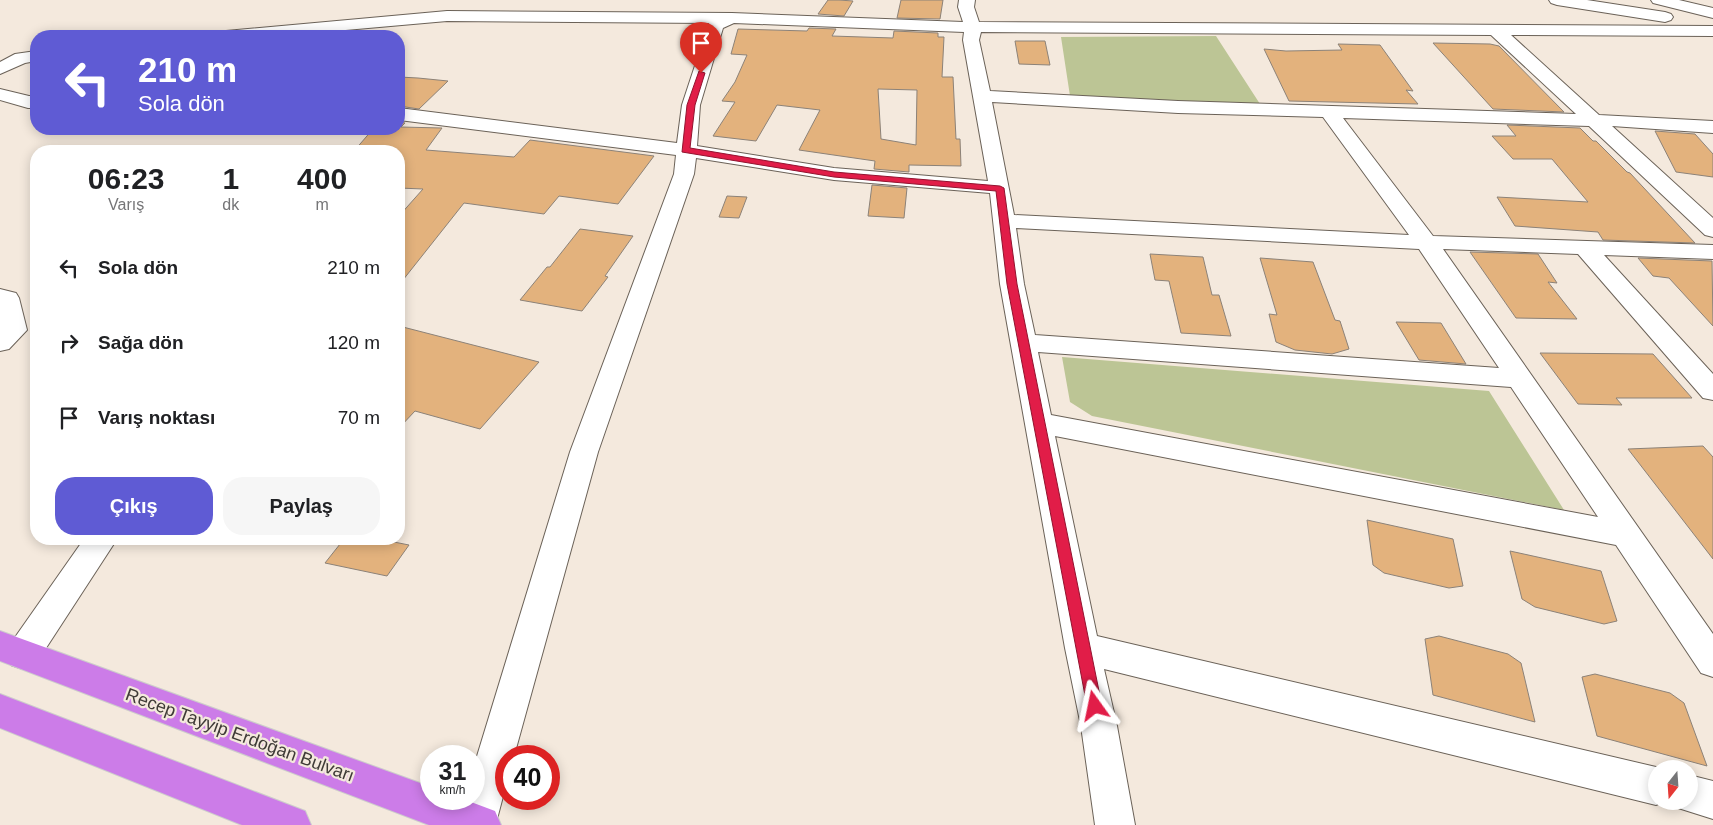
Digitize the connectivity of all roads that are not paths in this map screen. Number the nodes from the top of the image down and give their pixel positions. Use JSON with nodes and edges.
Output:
{"nodes":[{"id":1,"x":967,"y":0,"type":"edge"},
{"id":2,"x":1557,"y":0,"type":"edge"},
{"id":3,"x":1659,"y":0,"type":"edge"},
{"id":4,"x":1713,"y":13,"type":"edge"},
{"id":5,"x":732,"y":18,"type":"junction"},
{"id":6,"x":1713,"y":26,"type":"edge"},
{"id":7,"x":972,"y":27,"type":"junction"},
{"id":8,"x":292,"y":30,"type":"edge"},
{"id":9,"x":1497,"y":31,"type":"junction"},
{"id":10,"x":1713,"y":31,"type":"edge"},
{"id":11,"x":30,"y":57,"type":"edge"},
{"id":12,"x":0,"y":69,"type":"edge"},
{"id":13,"x":0,"y":94,"type":"edge"},
{"id":14,"x":983,"y":96,"type":"junction"},
{"id":15,"x":30,"y":102,"type":"edge"},
{"id":16,"x":1328,"y":111,"type":"junction"},
{"id":17,"x":405,"y":115,"type":"edge"},
{"id":18,"x":1592,"y":121,"type":"junction"},
{"id":19,"x":1713,"y":127,"type":"edge"},
{"id":20,"x":685,"y":150,"type":"junction"},
{"id":21,"x":1000,"y":188,"type":"junction"},
{"id":22,"x":1004,"y":221,"type":"junction"},
{"id":23,"x":1713,"y":230,"type":"edge"},
{"id":24,"x":1427,"y":243,"type":"junction"},
{"id":25,"x":1585,"y":248,"type":"junction"},
{"id":26,"x":1713,"y":252,"type":"edge"},
{"id":27,"x":0,"y":296,"type":"edge"},
{"id":28,"x":0,"y":343,"type":"edge"},
{"id":29,"x":1024,"y":343,"type":"junction"},
{"id":30,"x":1520,"y":379,"type":"junction"},
{"id":31,"x":1713,"y":391,"type":"edge"},
{"id":32,"x":1039,"y":423,"type":"junction"},
{"id":33,"x":1626,"y":535,"type":"junction"},
{"id":34,"x":96,"y":545,"type":"edge"},
{"id":35,"x":1703,"y":633,"type":"edge"},
{"id":36,"x":1082,"y":648,"type":"junction"},
{"id":37,"x":11,"y":650,"type":"edge"},
{"id":38,"x":1713,"y":662,"type":"edge"},
{"id":39,"x":0,"y":711,"type":"edge"},
{"id":40,"x":1648,"y":784,"type":"edge"},
{"id":41,"x":1698,"y":796,"type":"edge"},
{"id":42,"x":1713,"y":800,"type":"edge"},
{"id":43,"x":266,"y":821,"type":"edge"},
{"id":44,"x":478,"y":824,"type":"edge"},
{"id":45,"x":1115,"y":825,"type":"edge"}],
"edges":[{"from":1,"to":7,"type":"street"},
{"from":2,"to":6,"type":"street"},
{"from":3,"to":4,"type":"street"},
{"from":5,"to":7,"type":"street"},
{"from":5,"to":8,"type":"street"},
{"from":5,"to":20,"type":"street"},
{"from":7,"to":9,"type":"street"},
{"from":7,"to":14,"type":"street"},
{"from":9,"to":10,"type":"street"},
{"from":9,"to":18,"type":"street"},
{"from":11,"to":12,"type":"street"},
{"from":13,"to":15,"type":"street"},
{"from":14,"to":16,"type":"street"},
{"from":14,"to":21,"type":"street"},
{"from":16,"to":18,"type":"street"},
{"from":16,"to":24,"type":"street"},
{"from":17,"to":20,"type":"street"},
{"from":18,"to":19,"type":"street"},
{"from":18,"to":23,"type":"street"},
{"from":20,"to":21,"type":"street"},
{"from":20,"to":44,"type":"street"},
{"from":21,"to":22,"type":"street"},
{"from":22,"to":24,"type":"street"},
{"from":22,"to":29,"type":"street"},
{"from":24,"to":25,"type":"street"},
{"from":24,"to":30,"type":"street"},
{"from":25,"to":26,"type":"street"},
{"from":25,"to":31,"type":"street"},
{"from":27,"to":28,"type":"street"},
{"from":29,"to":30,"type":"street"},
{"from":29,"to":32,"type":"street"},
{"from":30,"to":33,"type":"street"},
{"from":32,"to":33,"type":"street"},
{"from":32,"to":36,"type":"street"},
{"from":33,"to":35,"type":"street"},
{"from":34,"to":37,"type":"street"},
{"from":35,"to":38,"type":"street"},
{"from":36,"to":40,"type":"street"},
{"from":36,"to":45,"type":"street"},
{"from":37,"to":44,"type":"highway","name":"Recep Tayyip Erdoğan Bulvarı"},
{"from":39,"to":43,"type":"highway"},
{"from":41,"to":42,"type":"street"}]}
